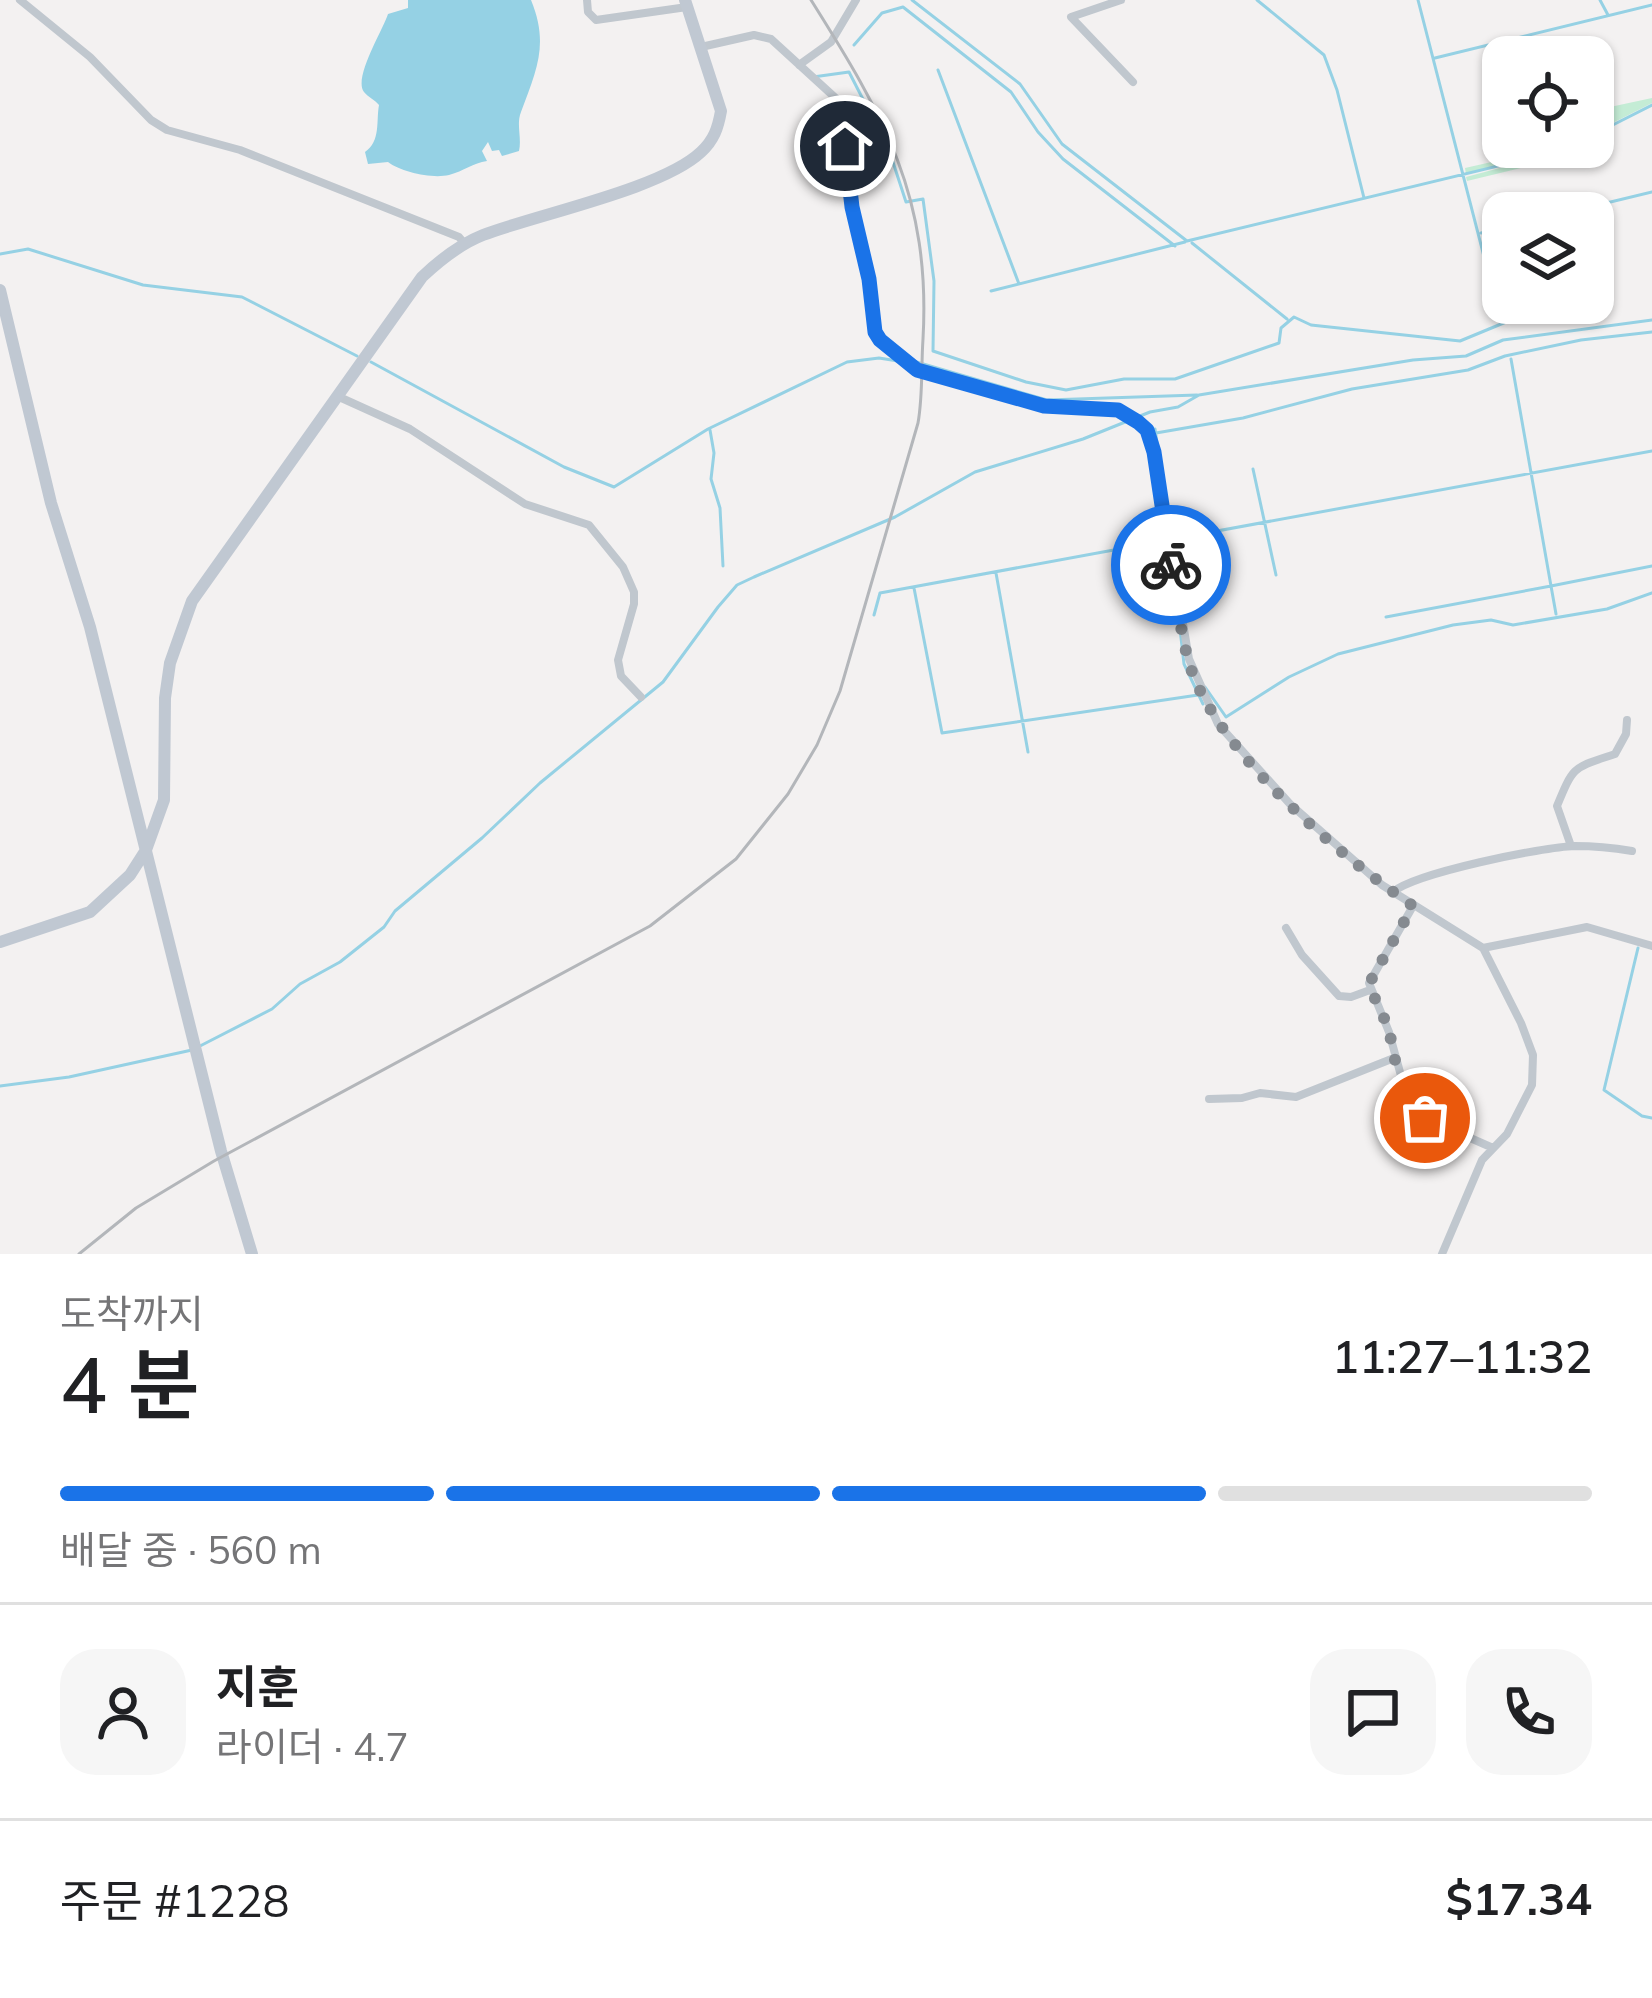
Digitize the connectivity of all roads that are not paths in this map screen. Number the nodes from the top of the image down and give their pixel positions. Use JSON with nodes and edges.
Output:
{"nodes":[{"id":1,"x":20,"y":0,"type":"edge"},
{"id":2,"x":587,"y":0,"type":"edge"},
{"id":3,"x":856,"y":0,"type":"edge"},
{"id":4,"x":1121,"y":0,"type":"edge"},
{"id":5,"x":686,"y":4,"type":"edge"},
{"id":6,"x":700,"y":47,"type":"junction"},
{"id":7,"x":799,"y":65,"type":"junction"},
{"id":8,"x":1133,"y":82,"type":"dead end"},
{"id":9,"x":465,"y":244,"type":"junction"},
{"id":10,"x":0,"y":290,"type":"edge"},
{"id":11,"x":335,"y":396,"type":"junction"},
{"id":12,"x":641,"y":697,"type":"dead end"},
{"id":13,"x":1627,"y":720,"type":"dead end"},
{"id":14,"x":1571,"y":846,"type":"junction"},
{"id":15,"x":146,"y":850,"type":"junction"},
{"id":16,"x":1632,"y":851,"type":"dead end"},
{"id":17,"x":1393,"y":892,"type":"junction"},
{"id":18,"x":1413,"y":906,"type":"junction"},
{"id":19,"x":1286,"y":928,"type":"dead end"},
{"id":20,"x":0,"y":942,"type":"edge"},
{"id":21,"x":1652,"y":946,"type":"edge"},
{"id":22,"x":1483,"y":948,"type":"junction"},
{"id":23,"x":1370,"y":989,"type":"junction"},
{"id":24,"x":1394,"y":1058,"type":"junction"},
{"id":25,"x":1209,"y":1099,"type":"dead end"},
{"id":26,"x":1493,"y":1148,"type":"junction"},
{"id":27,"x":252,"y":1254,"type":"edge"},
{"id":28,"x":1442,"y":1254,"type":"edge"}],
"edges":[{"from":1,"to":9,"type":"street"},
{"from":2,"to":5,"type":"street"},
{"from":3,"to":7,"type":"street"},
{"from":4,"to":8,"type":"street"},
{"from":5,"to":6,"type":"main road"},
{"from":6,"to":7,"type":"street"},
{"from":6,"to":9,"type":"main road"},
{"from":7,"to":17,"type":"street"},
{"from":9,"to":11,"type":"main road"},
{"from":10,"to":15,"type":"main road"},
{"from":11,"to":12,"type":"street"},
{"from":11,"to":15,"type":"main road"},
{"from":13,"to":14,"type":"street"},
{"from":14,"to":16,"type":"street"},
{"from":14,"to":17,"type":"street"},
{"from":15,"to":20,"type":"main road"},
{"from":15,"to":27,"type":"main road"},
{"from":17,"to":18,"type":"street"},
{"from":18,"to":22,"type":"street"},
{"from":18,"to":23,"type":"street"},
{"from":19,"to":23,"type":"street"},
{"from":21,"to":22,"type":"street"},
{"from":22,"to":26,"type":"street"},
{"from":23,"to":24,"type":"street"},
{"from":24,"to":25,"type":"street"},
{"from":24,"to":26,"type":"street"},
{"from":26,"to":28,"type":"street"}]}
